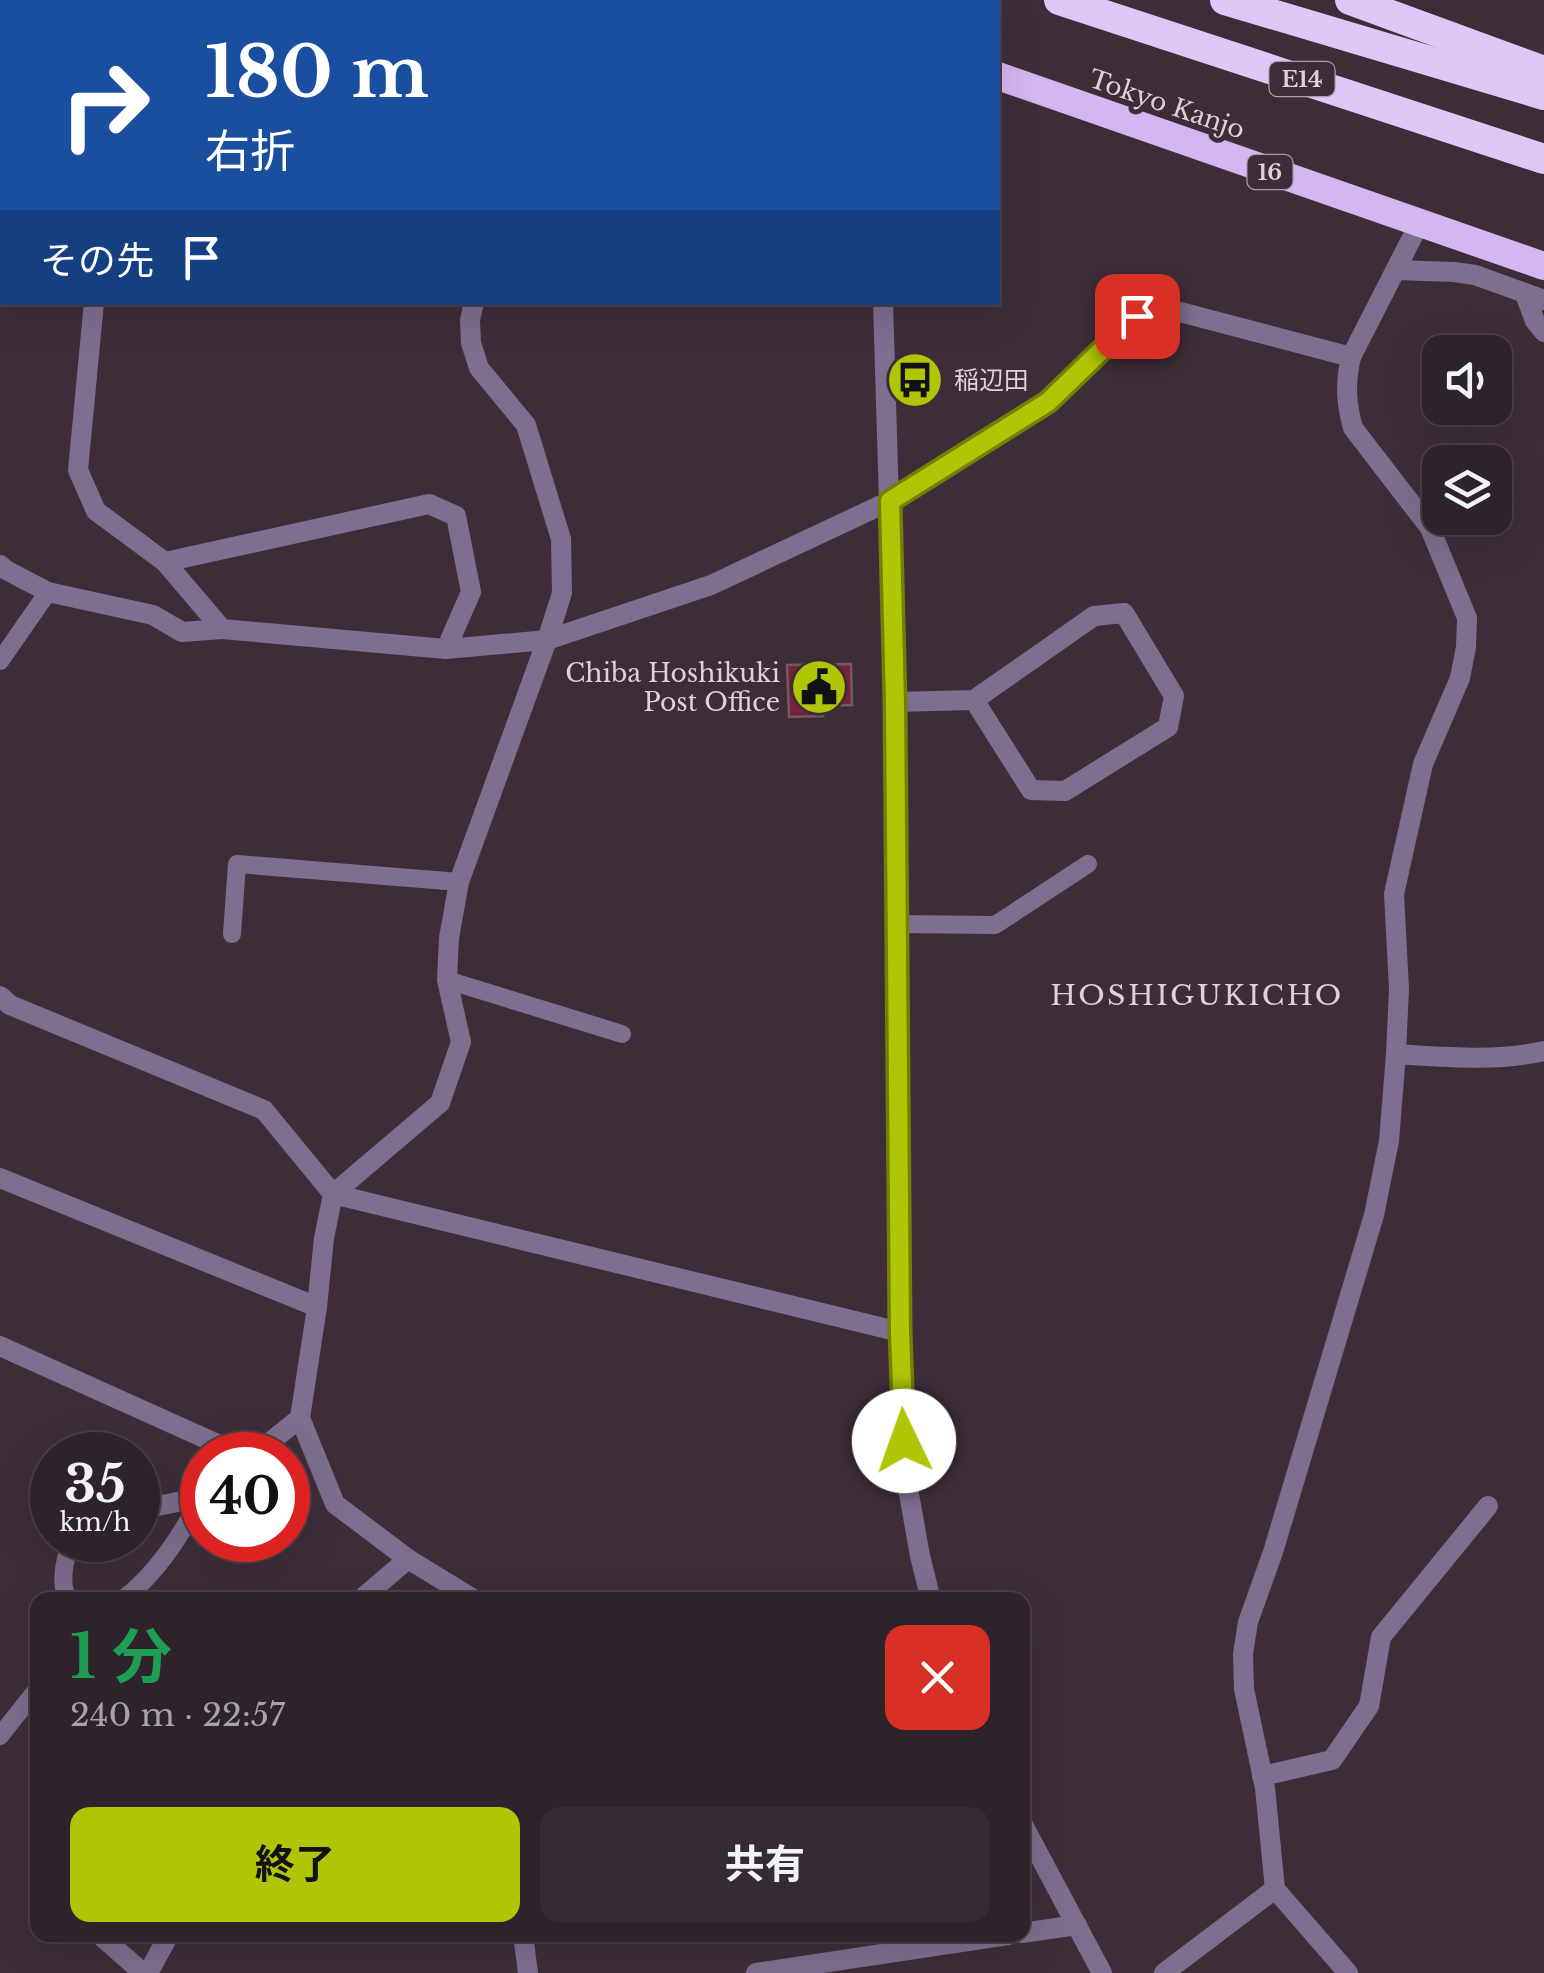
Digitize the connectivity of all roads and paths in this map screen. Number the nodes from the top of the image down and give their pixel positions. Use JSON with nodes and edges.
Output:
{"nodes":[{"id":1,"x":1060,"y":0,"type":"edge"},
{"id":2,"x":1224,"y":0,"type":"edge"},
{"id":3,"x":1350,"y":0,"type":"edge"},
{"id":4,"x":1544,"y":71,"type":"edge"},
{"id":5,"x":1000,"y":77,"type":"edge"},
{"id":6,"x":1544,"y":95,"type":"edge"},
{"id":7,"x":1544,"y":158,"type":"edge"},
{"id":8,"x":1419,"y":224,"type":"junction"},
{"id":9,"x":1544,"y":266,"type":"edge"},
{"id":10,"x":1396,"y":270,"type":"junction"},
{"id":11,"x":1534,"y":297,"type":"edge"},
{"id":12,"x":94,"y":305,"type":"edge"},
{"id":13,"x":473,"y":305,"type":"edge"},
{"id":14,"x":884,"y":305,"type":"edge"},
{"id":15,"x":1544,"y":332,"type":"edge"},
{"id":16,"x":1351,"y":358,"type":"junction"},
{"id":17,"x":890,"y":501,"type":"junction"},
{"id":18,"x":164,"y":562,"type":"junction"},
{"id":19,"x":0,"y":565,"type":"edge"},
{"id":20,"x":48,"y":592,"type":"junction"},
{"id":21,"x":222,"y":629,"type":"junction"},
{"id":22,"x":547,"y":640,"type":"junction"},
{"id":23,"x":446,"y":648,"type":"junction"},
{"id":24,"x":0,"y":660,"type":"edge"},
{"id":25,"x":974,"y":700,"type":"junction"},
{"id":26,"x":895,"y":702,"type":"junction"},
{"id":27,"x":1088,"y":864,"type":"dead end"},
{"id":28,"x":459,"y":882,"type":"junction"},
{"id":29,"x":897,"y":924,"type":"junction"},
{"id":30,"x":232,"y":934,"type":"dead end"},
{"id":31,"x":448,"y":980,"type":"junction"},
{"id":32,"x":0,"y":996,"type":"edge"},
{"id":33,"x":622,"y":1034,"type":"dead end"},
{"id":34,"x":1544,"y":1051,"type":"edge"},
{"id":35,"x":1396,"y":1054,"type":"junction"},
{"id":36,"x":0,"y":1178,"type":"edge"},
{"id":37,"x":333,"y":1194,"type":"junction"},
{"id":38,"x":317,"y":1307,"type":"junction"},
{"id":39,"x":900,"y":1332,"type":"junction"},
{"id":40,"x":0,"y":1346,"type":"edge"},
{"id":41,"x":300,"y":1418,"type":"junction"},
{"id":42,"x":191,"y":1432,"type":"edge"},
{"id":43,"x":283,"y":1432,"type":"edge"},
{"id":44,"x":1488,"y":1506,"type":"dead end"},
{"id":45,"x":180,"y":1536,"type":"edge"},
{"id":46,"x":408,"y":1559,"type":"junction"},
{"id":47,"x":66,"y":1562,"type":"edge"},
{"id":48,"x":64,"y":1592,"type":"edge"},
{"id":49,"x":133,"y":1592,"type":"edge"},
{"id":50,"x":369,"y":1592,"type":"edge"},
{"id":51,"x":462,"y":1592,"type":"edge"},
{"id":52,"x":929,"y":1592,"type":"edge"},
{"id":53,"x":30,"y":1698,"type":"edge"},
{"id":54,"x":0,"y":1736,"type":"edge"},
{"id":55,"x":1262,"y":1776,"type":"junction"},
{"id":56,"x":1030,"y":1839,"type":"edge"},
{"id":57,"x":1275,"y":1889,"type":"junction"},
{"id":58,"x":1076,"y":1925,"type":"junction"},
{"id":59,"x":1030,"y":1932,"type":"edge"},
{"id":60,"x":108,"y":1942,"type":"edge"},
{"id":61,"x":165,"y":1942,"type":"edge"},
{"id":62,"x":524,"y":1942,"type":"edge"},
{"id":63,"x":962,"y":1942,"type":"edge"},
{"id":64,"x":146,"y":1973,"type":"edge"},
{"id":65,"x":528,"y":1973,"type":"edge"},
{"id":66,"x":756,"y":1973,"type":"edge"},
{"id":67,"x":1102,"y":1973,"type":"edge"},
{"id":68,"x":1164,"y":1973,"type":"edge"},
{"id":69,"x":1348,"y":1973,"type":"edge"}],
"edges":[{"from":1,"to":7,"type":"highway","number":"E14"},
{"from":2,"to":6,"type":"highway","number":"E14"},
{"from":3,"to":4,"type":"highway"},
{"from":5,"to":8,"type":"highway","name":"Tokyo Kanjo","number":"16"},
{"from":8,"to":9,"type":"highway","name":"Tokyo Kanjo","number":"16"},
{"from":8,"to":10,"type":"street"},
{"from":10,"to":11,"type":"street"},
{"from":10,"to":16,"type":"street"},
{"from":11,"to":15,"type":"street"},
{"from":12,"to":18,"type":"street"},
{"from":13,"to":22,"type":"street"},
{"from":14,"to":17,"type":"street"},
{"from":16,"to":17,"type":"street"},
{"from":16,"to":35,"type":"street"},
{"from":17,"to":22,"type":"street"},
{"from":17,"to":26,"type":"street"},
{"from":18,"to":21,"type":"street"},
{"from":18,"to":23,"type":"street"},
{"from":19,"to":20,"type":"street"},
{"from":20,"to":21,"type":"street"},
{"from":20,"to":24,"type":"lane"},
{"from":21,"to":23,"type":"street"},
{"from":22,"to":23,"type":"street"},
{"from":22,"to":28,"type":"street"},
{"from":25,"to":25,"type":"street"},
{"from":25,"to":26,"type":"street"},
{"from":26,"to":29,"type":"street"},
{"from":27,"to":29,"type":"lane"},
{"from":28,"to":30,"type":"lane"},
{"from":28,"to":31,"type":"street"},
{"from":29,"to":39,"type":"street"},
{"from":31,"to":33,"type":"lane"},
{"from":31,"to":37,"type":"street"},
{"from":32,"to":37,"type":"street"},
{"from":34,"to":35,"type":"street"},
{"from":35,"to":55,"type":"street"},
{"from":36,"to":38,"type":"street"},
{"from":37,"to":38,"type":"street"},
{"from":37,"to":39,"type":"street"},
{"from":38,"to":41,"type":"street"},
{"from":39,"to":52,"type":"street"},
{"from":40,"to":42,"type":"street"},
{"from":41,"to":43,"type":"street"},
{"from":41,"to":46,"type":"street"},
{"from":44,"to":55,"type":"street"},
{"from":45,"to":49,"type":"lane"},
{"from":46,"to":50,"type":"street"},
{"from":46,"to":51,"type":"street"},
{"from":47,"to":48,"type":"lane"},
{"from":53,"to":54,"type":"lane"},
{"from":55,"to":57,"type":"street"},
{"from":56,"to":58,"type":"street"},
{"from":57,"to":68,"type":"street"},
{"from":57,"to":69,"type":"street"},
{"from":58,"to":59,"type":"street"},
{"from":58,"to":67,"type":"street"},
{"from":60,"to":64,"type":"street"},
{"from":61,"to":64,"type":"street"},
{"from":62,"to":65,"type":"street"},
{"from":63,"to":66,"type":"street"}]}
